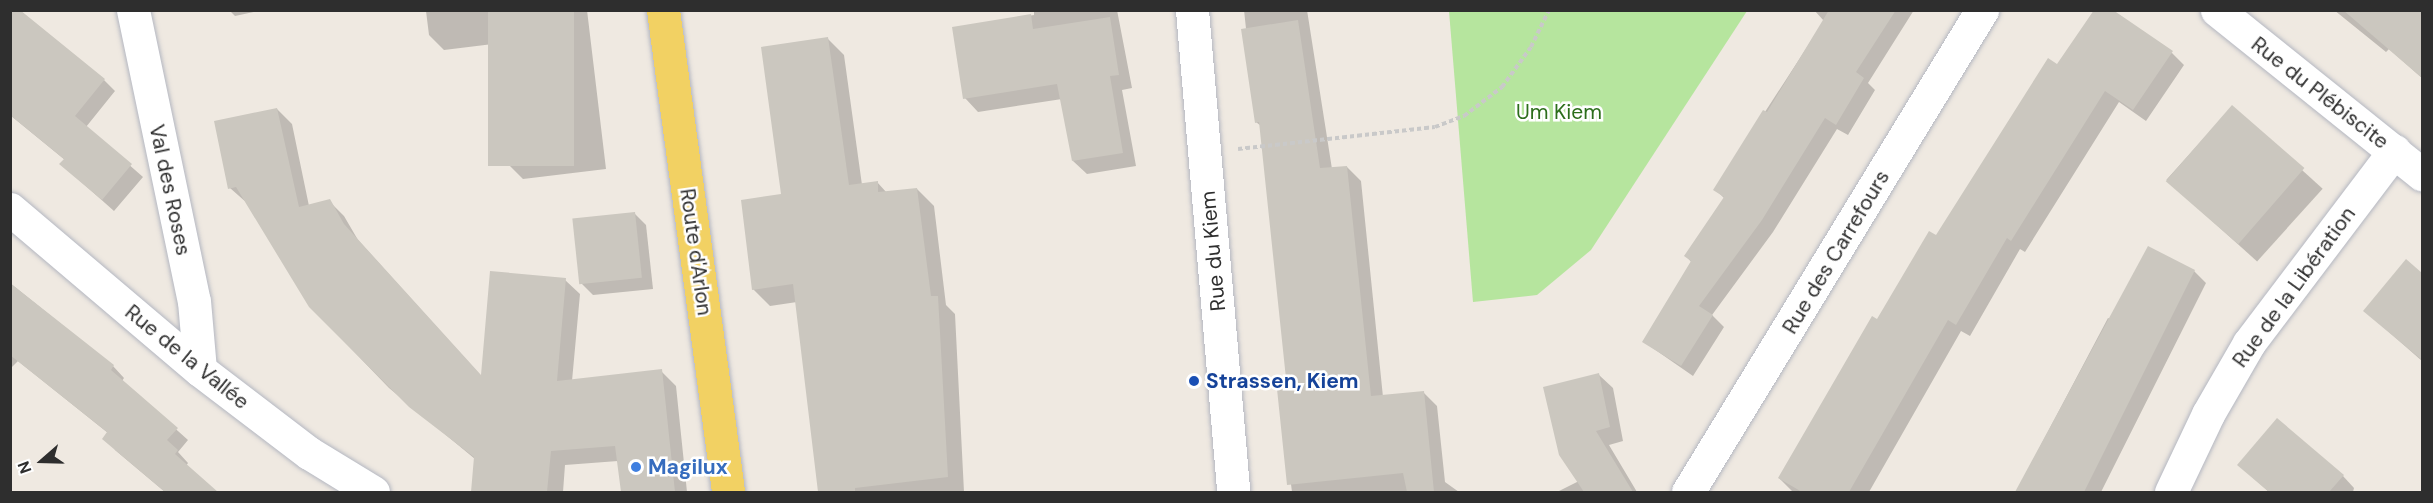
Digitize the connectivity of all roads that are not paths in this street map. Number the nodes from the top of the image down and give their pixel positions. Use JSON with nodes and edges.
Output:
{"nodes":[{"id":1,"x":133,"y":10,"type":"edge"},
{"id":2,"x":663,"y":10,"type":"edge"},
{"id":3,"x":1192,"y":10,"type":"edge"},
{"id":4,"x":1982,"y":10,"type":"edge"},
{"id":5,"x":2217,"y":10,"type":"edge"},
{"id":6,"x":2394,"y":152,"type":"junction"},
{"id":7,"x":2422,"y":174,"type":"edge"},
{"id":8,"x":10,"y":209,"type":"edge"},
{"id":9,"x":200,"y":370,"type":"junction"},
{"id":10,"x":373,"y":492,"type":"edge"},
{"id":11,"x":728,"y":492,"type":"edge"},
{"id":12,"x":1233,"y":492,"type":"edge"},
{"id":13,"x":1688,"y":492,"type":"edge"},
{"id":14,"x":2171,"y":492,"type":"edge"}],
"edges":[{"from":1,"to":9,"type":"street","name":"Val des Roses"},
{"from":2,"to":11,"type":"main road","name":"Route d'Arlon"},
{"from":3,"to":12,"type":"street","name":"Rue du Kiem"},
{"from":4,"to":13,"type":"street","name":"Rue des Carrefours"},
{"from":5,"to":6,"type":"street","name":"Rue du Plébiscite"},
{"from":6,"to":7,"type":"street","name":"Rue du Plébiscite"},
{"from":6,"to":14,"type":"street","name":"Rue de la Libération"},
{"from":8,"to":9,"type":"street","name":"Rue de la Vallée"},
{"from":9,"to":10,"type":"street","name":"Rue de la Vallée"}]}
